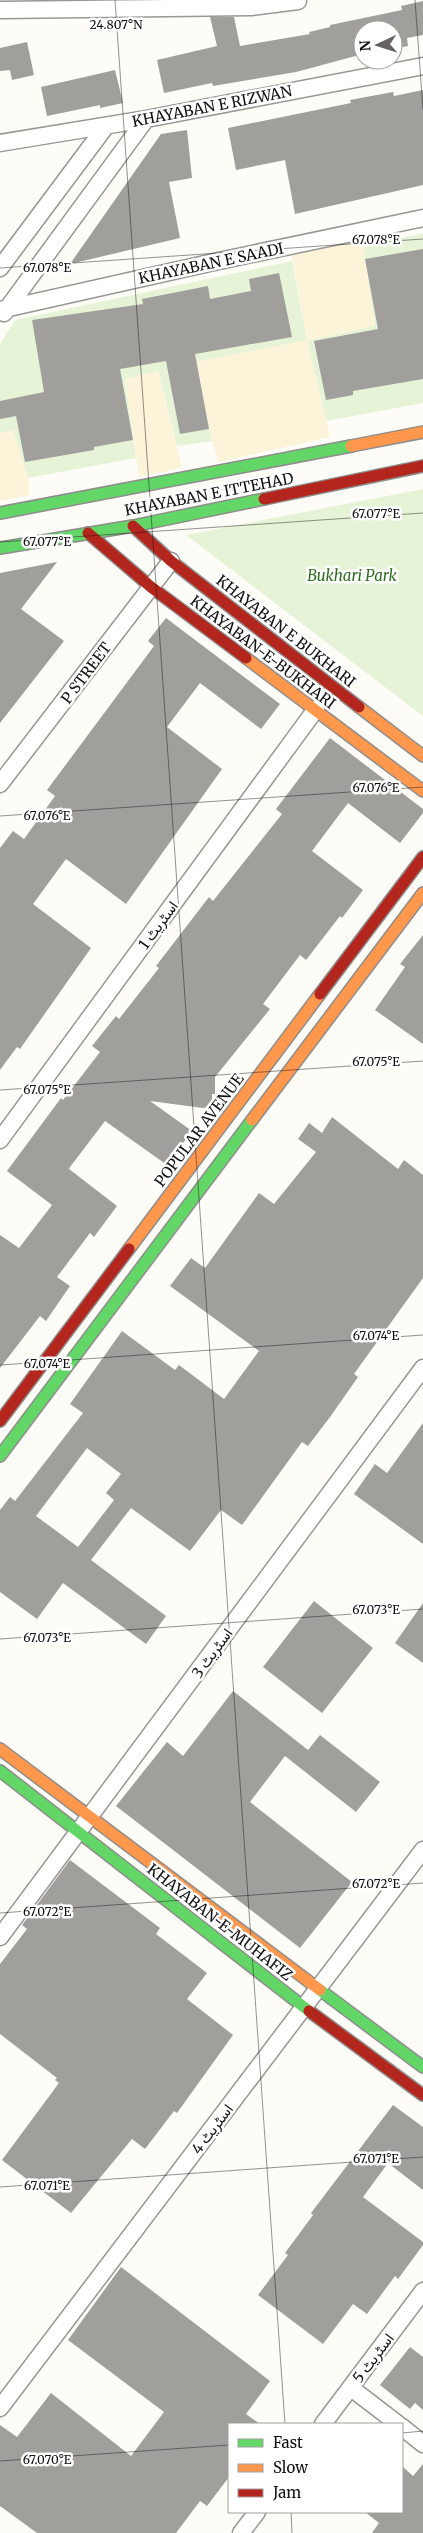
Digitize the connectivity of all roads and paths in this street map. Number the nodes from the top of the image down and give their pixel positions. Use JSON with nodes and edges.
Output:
{"nodes":[{"id":1,"x":298,"y":2,"type":"dead end"},
{"id":2,"x":0,"y":10,"type":"edge"},
{"id":3,"x":423,"y":66,"type":"edge"},
{"id":4,"x":146,"y":119,"type":"junction"},
{"id":5,"x":106,"y":126,"type":"junction"},
{"id":6,"x":0,"y":143,"type":"edge"},
{"id":7,"x":423,"y":218,"type":"edge"},
{"id":8,"x":0,"y":268,"type":"edge"},
{"id":9,"x":2,"y":313,"type":"edge"},
{"id":10,"x":423,"y":432,"type":"edge"},
{"id":11,"x":423,"y":466,"type":"edge"},
{"id":12,"x":0,"y":513,"type":"edge"},
{"id":13,"x":133,"y":526,"type":"junction"},
{"id":14,"x":88,"y":533,"type":"junction"},
{"id":15,"x":0,"y":548,"type":"edge"},
{"id":16,"x":171,"y":561,"type":"junction"},
{"id":17,"x":151,"y":587,"type":"junction"},
{"id":18,"x":316,"y":709,"type":"junction"},
{"id":19,"x":423,"y":756,"type":"edge"},
{"id":20,"x":1,"y":780,"type":"edge"},
{"id":21,"x":423,"y":791,"type":"edge"},
{"id":22,"x":423,"y":856,"type":"edge"},
{"id":23,"x":423,"y":893,"type":"edge"},
{"id":24,"x":0,"y":1140,"type":"edge"},
{"id":25,"x":423,"y":1368,"type":"edge"},
{"id":26,"x":0,"y":1421,"type":"edge"},
{"id":27,"x":0,"y":1456,"type":"edge"},
{"id":28,"x":0,"y":1749,"type":"edge"},
{"id":29,"x":0,"y":1771,"type":"edge"},
{"id":30,"x":91,"y":1817,"type":"junction"},
{"id":31,"x":80,"y":1831,"type":"junction"},
{"id":32,"x":423,"y":1850,"type":"edge"},
{"id":33,"x":0,"y":1936,"type":"edge"},
{"id":34,"x":317,"y":1990,"type":"junction"},
{"id":35,"x":304,"y":2007,"type":"junction"},
{"id":36,"x":423,"y":2068,"type":"edge"},
{"id":37,"x":423,"y":2095,"type":"edge"},
{"id":38,"x":423,"y":2291,"type":"edge"},
{"id":39,"x":351,"y":2388,"type":"junction"},
{"id":40,"x":0,"y":2408,"type":"edge"},
{"id":41,"x":324,"y":2423,"type":"edge"},
{"id":42,"x":397,"y":2423,"type":"edge"},
{"id":43,"x":403,"y":2428,"type":"edge"},
{"id":44,"x":423,"y":2444,"type":"edge"},
{"id":45,"x":256,"y":2513,"type":"edge"},
{"id":46,"x":241,"y":2533,"type":"edge"}],
"edges":[{"from":1,"to":2,"type":"street"},
{"from":3,"to":4,"type":"street","name":"KHAYABAN E RIZWAN"},
{"from":4,"to":5,"type":"street","name":"KHAYABAN E RIZWAN"},
{"from":4,"to":9,"type":"street"},
{"from":5,"to":6,"type":"street","name":"KHAYABAN E RIZWAN"},
{"from":5,"to":8,"type":"street"},
{"from":7,"to":9,"type":"street","name":"KHAYABAN E SAADI"},
{"from":10,"to":12,"type":"street","name":"KHAYABAN E ITTEHAD"},
{"from":11,"to":13,"type":"street","name":"KHAYABAN E ITTEHAD"},
{"from":13,"to":14,"type":"street","name":"KHAYABAN E ITTEHAD"},
{"from":13,"to":16,"type":"street","name":"KHAYABAN E BUKHARI"},
{"from":14,"to":15,"type":"street","name":"KHAYABAN E ITTEHAD"},
{"from":14,"to":17,"type":"street","name":"KHAYABAN-E-BUKHARI"},
{"from":16,"to":17,"type":"street","name":"P STREET"},
{"from":16,"to":19,"type":"street","name":"KHAYABAN E BUKHARI"},
{"from":17,"to":18,"type":"street","name":"KHAYABAN-E-BUKHARI"},
{"from":17,"to":20,"type":"street","name":"P STREET"},
{"from":18,"to":21,"type":"street","name":"KHAYABAN-E-BUKHARI"},
{"from":18,"to":24,"type":"street","name":"اسٹریٹ 1"},
{"from":22,"to":26,"type":"street","name":"POPULAR AVENUE"},
{"from":23,"to":27,"type":"street"},
{"from":25,"to":30,"type":"street","name":"اسٹریٹ 3"},
{"from":28,"to":30,"type":"street","name":"KHAYABAN-E-MUHAFIZ"},
{"from":29,"to":31,"type":"street","name":"KHAYABAN-E-MUHAFIZ"},
{"from":30,"to":31,"type":"street","name":"اسٹریٹ 3"},
{"from":30,"to":34,"type":"street","name":"KHAYABAN-E-MUHAFIZ"},
{"from":31,"to":33,"type":"street","name":"اسٹریٹ 3"},
{"from":31,"to":35,"type":"street","name":"KHAYABAN-E-MUHAFIZ"},
{"from":32,"to":34,"type":"street","name":"اسٹریٹ 4"},
{"from":34,"to":35,"type":"street","name":"اسٹریٹ 4"},
{"from":34,"to":36,"type":"street","name":"KHAYABAN-E-MUHAFIZ"},
{"from":35,"to":37,"type":"street","name":"KHAYABAN-E-MUHAFIZ"},
{"from":35,"to":40,"type":"street","name":"اسٹریٹ 4"},
{"from":38,"to":39,"type":"street","name":"اسٹریٹ 5"},
{"from":39,"to":41,"type":"street","name":"اسٹریٹ 5"},
{"from":39,"to":42,"type":"street"},
{"from":43,"to":44,"type":"street"},
{"from":45,"to":46,"type":"street"}]}
